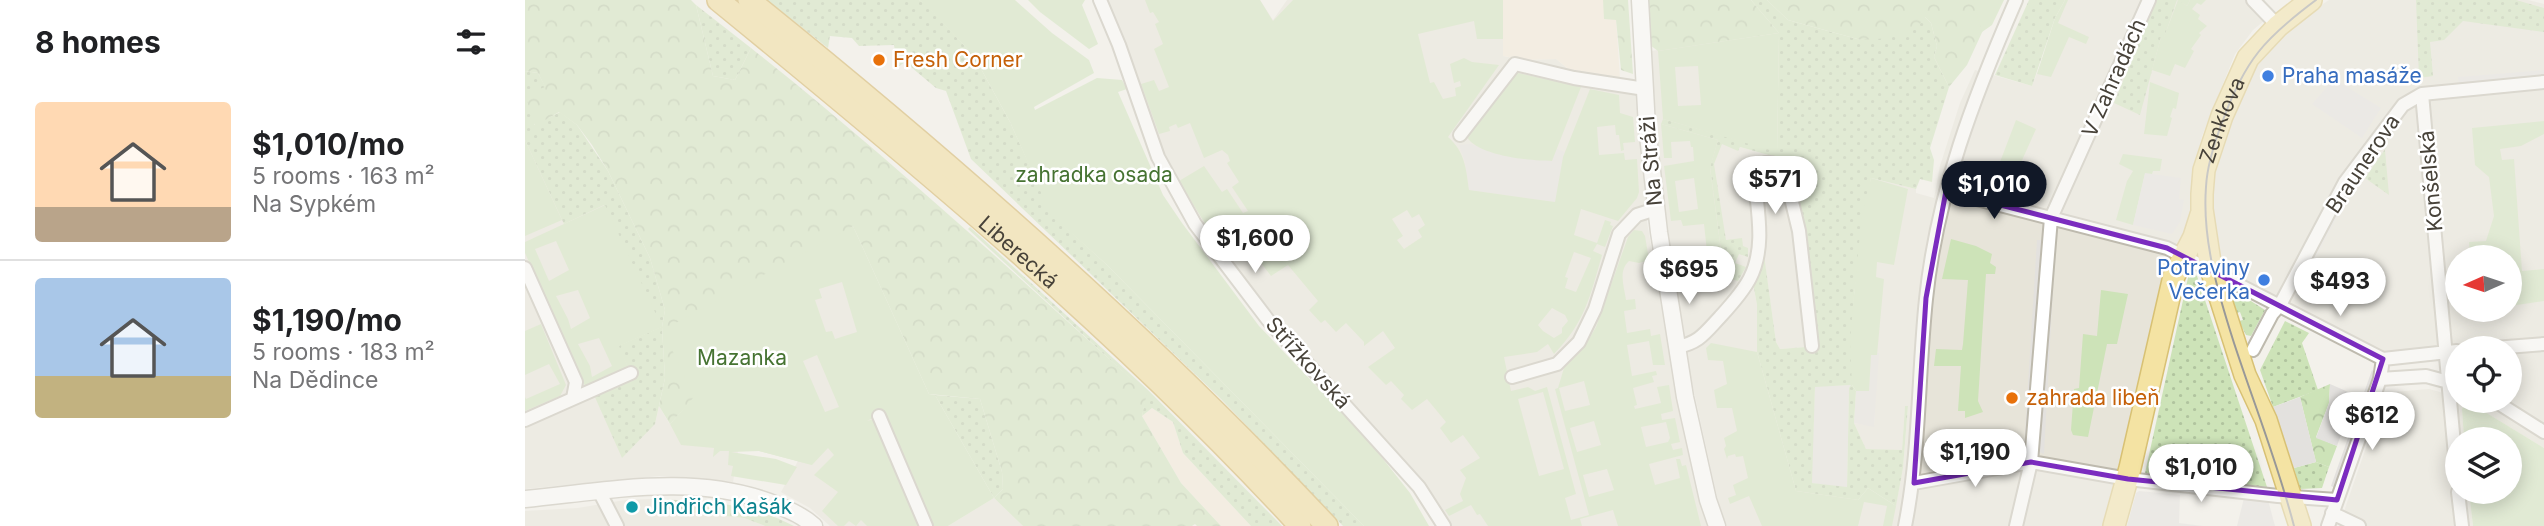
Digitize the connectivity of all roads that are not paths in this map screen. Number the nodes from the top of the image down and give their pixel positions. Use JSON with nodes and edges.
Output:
{"nodes":[{"id":1,"x":718,"y":0,"type":"edge"},
{"id":2,"x":749,"y":0,"type":"edge"},
{"id":3,"x":1100,"y":0,"type":"edge"},
{"id":4,"x":1640,"y":0,"type":"edge"},
{"id":5,"x":2016,"y":0,"type":"edge"},
{"id":6,"x":2149,"y":0,"type":"edge"},
{"id":7,"x":2253,"y":0,"type":"edge"},
{"id":8,"x":2311,"y":0,"type":"edge"},
{"id":9,"x":2278,"y":26,"type":"junction"},
{"id":10,"x":2544,"y":82,"type":"edge"},
{"id":11,"x":1645,"y":89,"type":"junction"},
{"id":12,"x":2422,"y":94,"type":"junction"},
{"id":13,"x":1460,"y":135,"type":"dead end"},
{"id":14,"x":1946,"y":191,"type":"junction"},
{"id":15,"x":1656,"y":209,"type":"junction"},
{"id":16,"x":2202,"y":209,"type":"junction"},
{"id":17,"x":2051,"y":218,"type":"junction"},
{"id":18,"x":2184,"y":255,"type":"junction"},
{"id":19,"x":525,"y":268,"type":"edge"},
{"id":20,"x":2211,"y":269,"type":"junction"},
{"id":21,"x":2280,"y":305,"type":"junction"},
{"id":22,"x":2450,"y":336,"type":"edge"},
{"id":23,"x":2544,"y":344,"type":"edge"},
{"id":24,"x":1812,"y":346,"type":"dead end"},
{"id":25,"x":2522,"y":346,"type":"edge"},
{"id":26,"x":1677,"y":347,"type":"junction"},
{"id":27,"x":2253,"y":350,"type":"dead end"},
{"id":28,"x":2445,"y":353,"type":"edge"},
{"id":29,"x":2383,"y":359,"type":"junction"},
{"id":30,"x":631,"y":373,"type":"dead end"},
{"id":31,"x":1512,"y":377,"type":"dead end"},
{"id":32,"x":2380,"y":379,"type":"junction"},
{"id":33,"x":2445,"y":381,"type":"edge"},
{"id":34,"x":573,"y":398,"type":"junction"},
{"id":35,"x":2514,"y":413,"type":"edge"},
{"id":36,"x":879,"y":416,"type":"dead end"},
{"id":37,"x":525,"y":420,"type":"edge"},
{"id":38,"x":2544,"y":432,"type":"edge"},
{"id":39,"x":2031,"y":462,"type":"junction"},
{"id":40,"x":2128,"y":479,"type":"junction"},
{"id":41,"x":1914,"y":483,"type":"junction"},
{"id":42,"x":599,"y":491,"type":"junction"},
{"id":43,"x":2292,"y":497,"type":"junction"},
{"id":44,"x":525,"y":499,"type":"edge"},
{"id":45,"x":2337,"y":499,"type":"junction"},
{"id":46,"x":2459,"y":504,"type":"edge"},
{"id":47,"x":2330,"y":520,"type":"edge"},
{"id":48,"x":617,"y":526,"type":"edge"},
{"id":49,"x":814,"y":526,"type":"edge"},
{"id":50,"x":926,"y":526,"type":"edge"},
{"id":51,"x":1300,"y":526,"type":"edge"},
{"id":52,"x":1327,"y":526,"type":"edge"},
{"id":53,"x":1444,"y":526,"type":"edge"},
{"id":54,"x":1717,"y":526,"type":"edge"},
{"id":55,"x":1905,"y":526,"type":"edge"},
{"id":56,"x":2016,"y":526,"type":"edge"},
{"id":57,"x":2114,"y":526,"type":"edge"},
{"id":58,"x":2300,"y":526,"type":"edge"},
{"id":59,"x":2359,"y":526,"type":"edge"},
{"id":60,"x":2462,"y":526,"type":"edge"}],
"edges":[{"from":1,"to":51,"type":"highway","name":"Liberecká"},
{"from":2,"to":52,"type":"highway","name":"Liberecká"},
{"from":3,"to":53,"type":"street","name":"Střížkovská"},
{"from":4,"to":11,"type":"street","name":"Na Stráži"},
{"from":5,"to":14,"type":"street"},
{"from":6,"to":17,"type":"street","name":"V Zahradách"},
{"from":7,"to":9,"type":"street"},
{"from":8,"to":9,"type":"main road","name":"Zenklova"},
{"from":9,"to":16,"type":"main road","name":"Zenklova"},
{"from":10,"to":12,"type":"street"},
{"from":11,"to":13,"type":"street"},
{"from":11,"to":15,"type":"street","name":"Na Stráži"},
{"from":12,"to":21,"type":"street","name":"Braunerova"},
{"from":12,"to":22,"type":"street","name":"Konšelská"},
{"from":14,"to":17,"type":"street"},
{"from":14,"to":41,"type":"street"},
{"from":15,"to":26,"type":"street","name":"Na Stráži"},
{"from":15,"to":31,"type":"street"},
{"from":16,"to":18,"type":"main road"},
{"from":16,"to":20,"type":"main road","name":"Zenklova"},
{"from":17,"to":18,"type":"street"},
{"from":17,"to":39,"type":"street","name":"V Zahradách"},
{"from":18,"to":20,"type":"street"},
{"from":18,"to":40,"type":"main road"},
{"from":19,"to":34,"type":"street"},
{"from":20,"to":21,"type":"street"},
{"from":20,"to":43,"type":"main road","name":"Zenklova"},
{"from":21,"to":27,"type":"street","name":"Braunerova"},
{"from":21,"to":29,"type":"street"},
{"from":23,"to":25,"type":"street"},
{"from":24,"to":26,"type":"street"},
{"from":26,"to":54,"type":"street","name":"Na Stráži"},
{"from":28,"to":29,"type":"street"},
{"from":29,"to":32,"type":"street"},
{"from":30,"to":34,"type":"street"},
{"from":32,"to":33,"type":"street"},
{"from":32,"to":45,"type":"street"},
{"from":34,"to":37,"type":"street"},
{"from":35,"to":38,"type":"street"},
{"from":36,"to":50,"type":"street"},
{"from":39,"to":40,"type":"street"},
{"from":39,"to":41,"type":"street"},
{"from":39,"to":56,"type":"street","name":"V Zahradách"},
{"from":40,"to":43,"type":"street"},
{"from":40,"to":57,"type":"main road"},
{"from":41,"to":55,"type":"street"},
{"from":42,"to":44,"type":"street"},
{"from":42,"to":48,"type":"street"},
{"from":42,"to":49,"type":"street"},
{"from":43,"to":45,"type":"street"},
{"from":43,"to":58,"type":"main road","name":"Zenklova"},
{"from":45,"to":47,"type":"street"},
{"from":46,"to":60,"type":"street"},
{"from":47,"to":59,"type":"street"}]}
